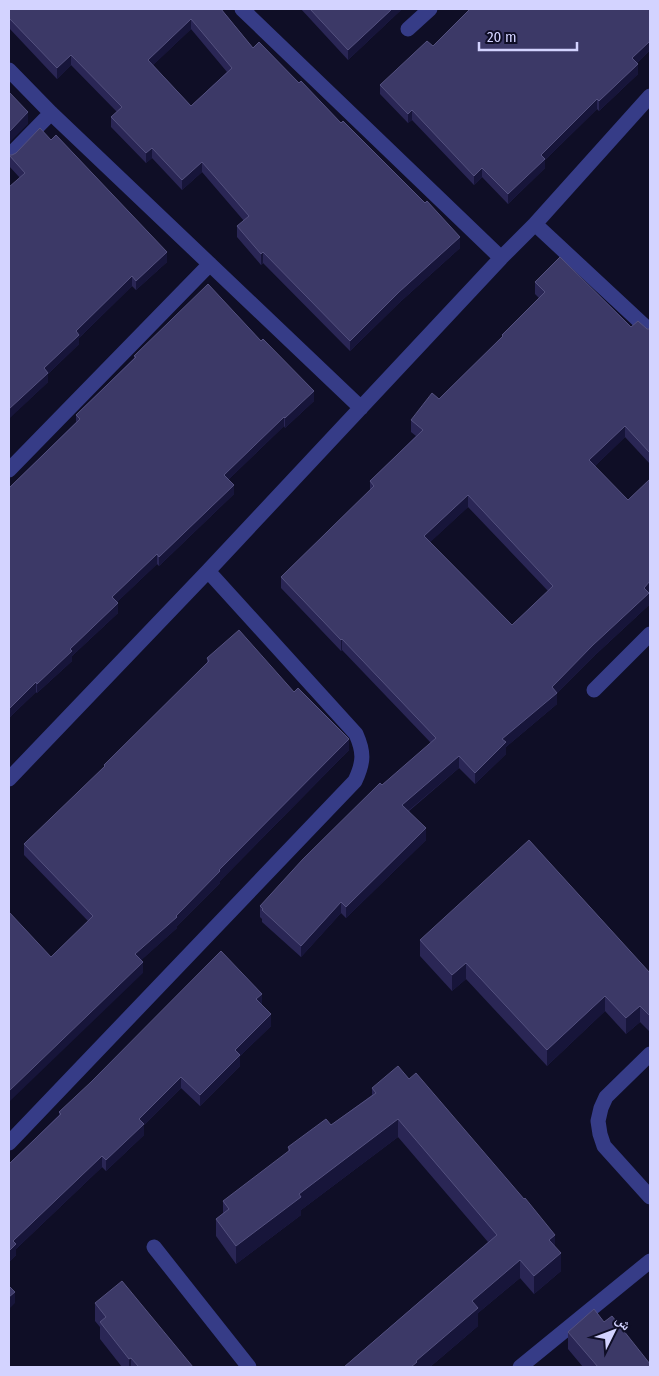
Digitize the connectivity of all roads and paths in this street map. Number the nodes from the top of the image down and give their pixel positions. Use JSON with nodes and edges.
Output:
{"nodes":[{"id":1,"x":242,"y":9,"type":"edge"},
{"id":2,"x":430,"y":9,"type":"edge"},
{"id":3,"x":408,"y":29,"type":"dead end"},
{"id":4,"x":9,"y":70,"type":"edge"},
{"id":5,"x":650,"y":96,"type":"edge"},
{"id":6,"x":51,"y":113,"type":"junction"},
{"id":7,"x":9,"y":156,"type":"edge"},
{"id":8,"x":534,"y":224,"type":"junction"},
{"id":9,"x":501,"y":258,"type":"junction"},
{"id":10,"x":210,"y":264,"type":"junction"},
{"id":11,"x":650,"y":331,"type":"edge"},
{"id":12,"x":361,"y":408,"type":"junction"},
{"id":13,"x":9,"y":470,"type":"edge"},
{"id":14,"x":208,"y":571,"type":"junction"},
{"id":15,"x":650,"y":634,"type":"edge"},
{"id":16,"x":594,"y":690,"type":"dead end"},
{"id":17,"x":9,"y":779,"type":"edge"},
{"id":18,"x":650,"y":1054,"type":"edge"},
{"id":19,"x":9,"y":1143,"type":"edge"},
{"id":20,"x":650,"y":1197,"type":"edge"},
{"id":21,"x":154,"y":1248,"type":"dead end"},
{"id":22,"x":650,"y":1262,"type":"edge"},
{"id":23,"x":248,"y":1367,"type":"edge"},
{"id":24,"x":520,"y":1367,"type":"edge"}],
"edges":[{"from":1,"to":9,"type":"street"},
{"from":2,"to":3,"type":"street"},
{"from":4,"to":6,"type":"street"},
{"from":5,"to":8,"type":"street"},
{"from":6,"to":7,"type":"street"},
{"from":6,"to":10,"type":"street"},
{"from":8,"to":9,"type":"street"},
{"from":8,"to":11,"type":"street"},
{"from":9,"to":12,"type":"street"},
{"from":10,"to":12,"type":"street"},
{"from":10,"to":13,"type":"street"},
{"from":12,"to":14,"type":"street"},
{"from":14,"to":17,"type":"street"},
{"from":14,"to":19,"type":"street"},
{"from":15,"to":16,"type":"street"},
{"from":18,"to":20,"type":"street"},
{"from":21,"to":23,"type":"street"},
{"from":22,"to":24,"type":"street"}]}
